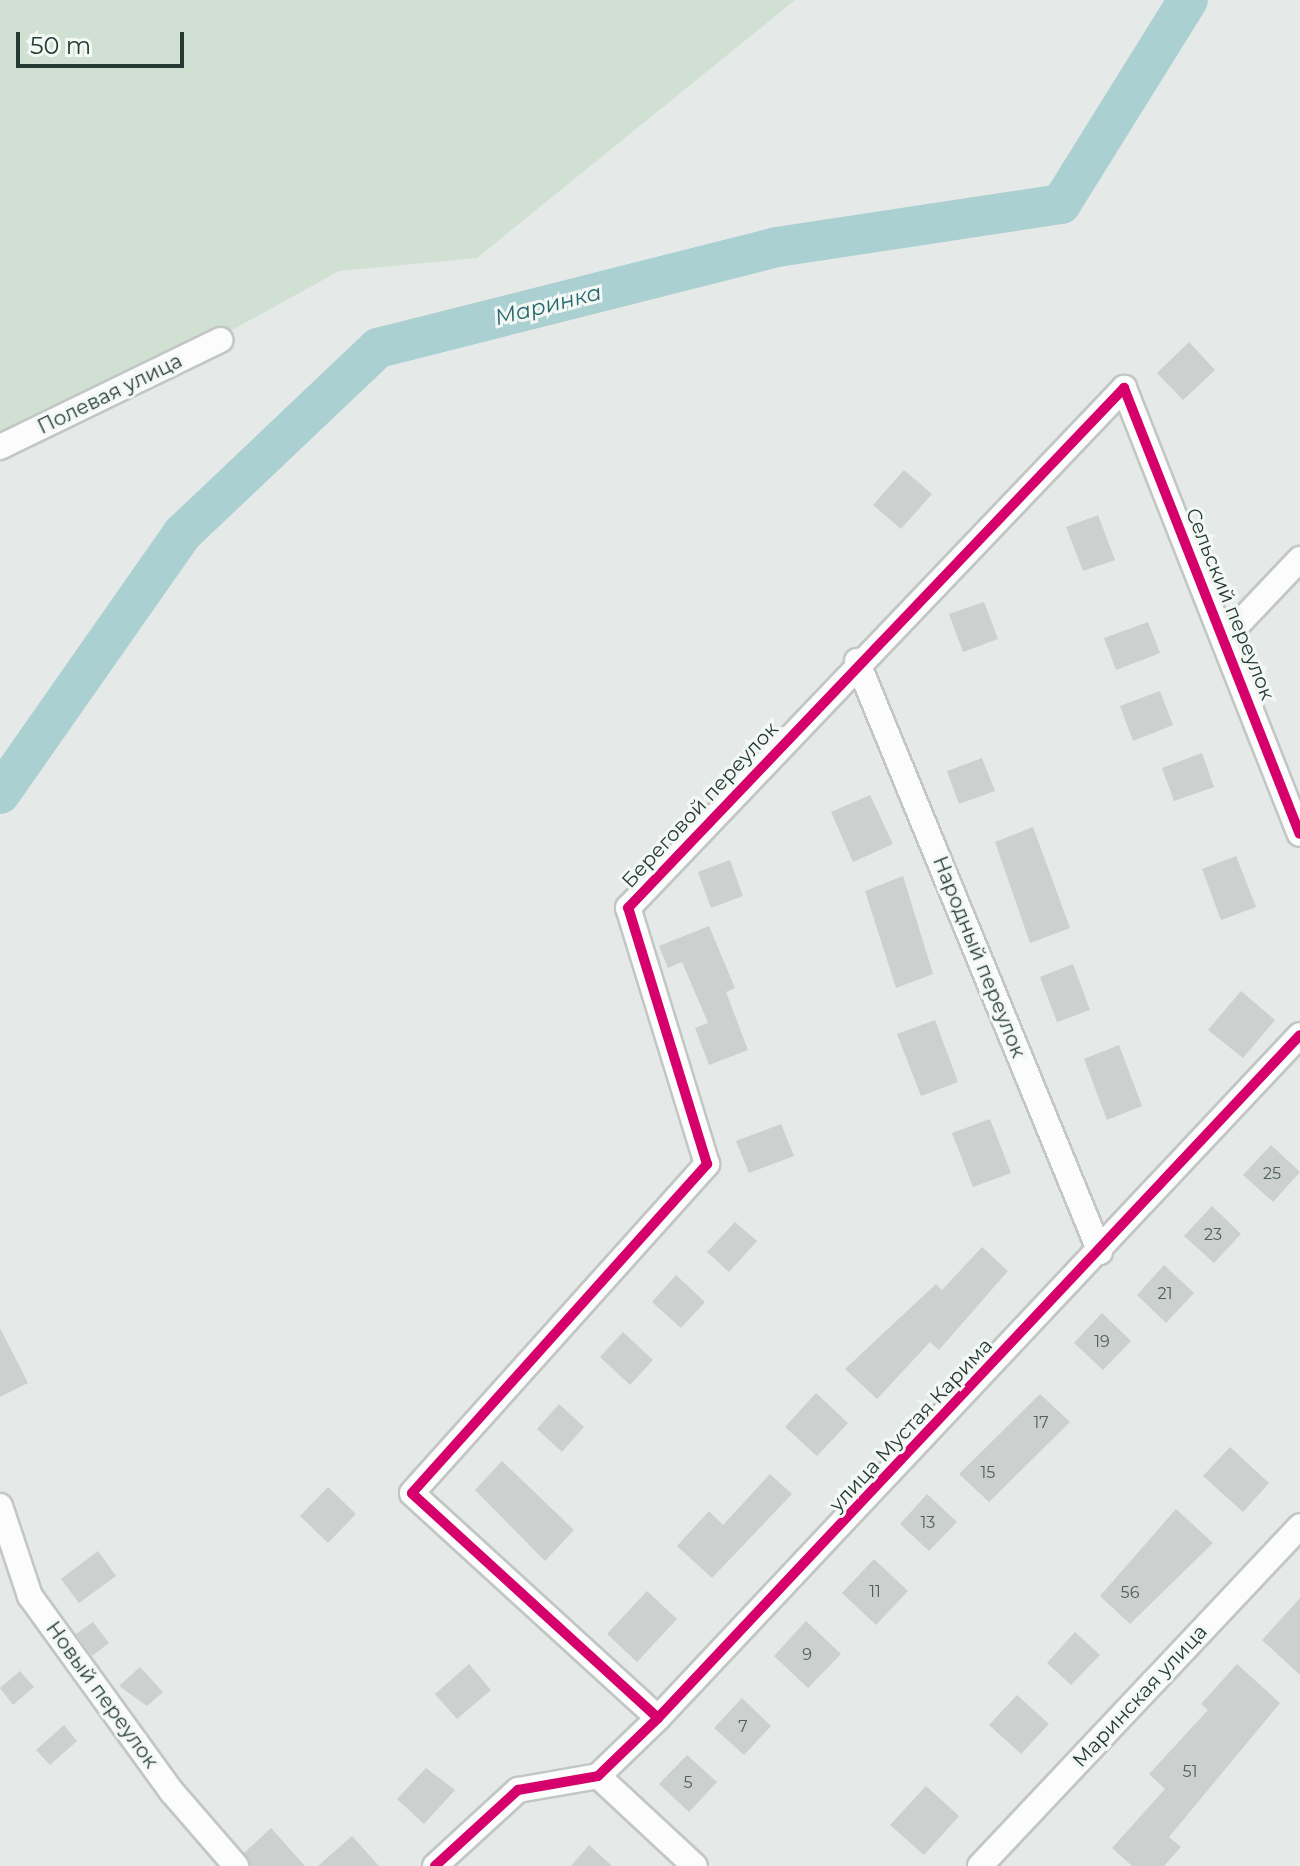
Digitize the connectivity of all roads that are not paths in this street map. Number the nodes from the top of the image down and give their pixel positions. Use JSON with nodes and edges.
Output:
{"nodes":[{"id":1,"x":220,"y":340,"type":"dead end"},
{"id":2,"x":1124,"y":388,"type":"joint"},
{"id":3,"x":0,"y":447,"type":"edge"},
{"id":4,"x":1300,"y":559,"type":"edge"},
{"id":5,"x":1225,"y":638,"type":"junction"},
{"id":6,"x":857,"y":661,"type":"junction"},
{"id":7,"x":1300,"y":834,"type":"edge"},
{"id":8,"x":1300,"y":1035,"type":"edge"},
{"id":9,"x":1100,"y":1252,"type":"junction"},
{"id":10,"x":0,"y":1506,"type":"edge"},
{"id":11,"x":1300,"y":1526,"type":"edge"},
{"id":12,"x":658,"y":1718,"type":"junction"},
{"id":13,"x":598,"y":1776,"type":"junction"},
{"id":14,"x":236,"y":1866,"type":"edge"},
{"id":15,"x":435,"y":1866,"type":"edge"},
{"id":16,"x":695,"y":1866,"type":"edge"},
{"id":17,"x":980,"y":1866,"type":"edge"}],
"edges":[{"from":1,"to":3,"type":"street","name":"Полевая улица"},
{"from":2,"to":5,"type":"street","name":"Сельский переулок"},
{"from":2,"to":6,"type":"street","name":"Береговой переулок"},
{"from":4,"to":5,"type":"street","name":"Сельский переулок"},
{"from":5,"to":7,"type":"street","name":"Сельский переулок"},
{"from":6,"to":9,"type":"street","name":"Народный переулок"},
{"from":6,"to":12,"type":"street","name":"Береговой переулок"},
{"from":8,"to":9,"type":"street","name":"улица Мустая Карима"},
{"from":9,"to":12,"type":"street","name":"улица Мустая Карима"},
{"from":10,"to":14,"type":"street","name":"Новый переулок"},
{"from":11,"to":17,"type":"street","name":"Маринская улица"},
{"from":12,"to":13,"type":"street","name":"улица Мустая Карима"},
{"from":13,"to":15,"type":"street"},
{"from":13,"to":16,"type":"street"}]}
